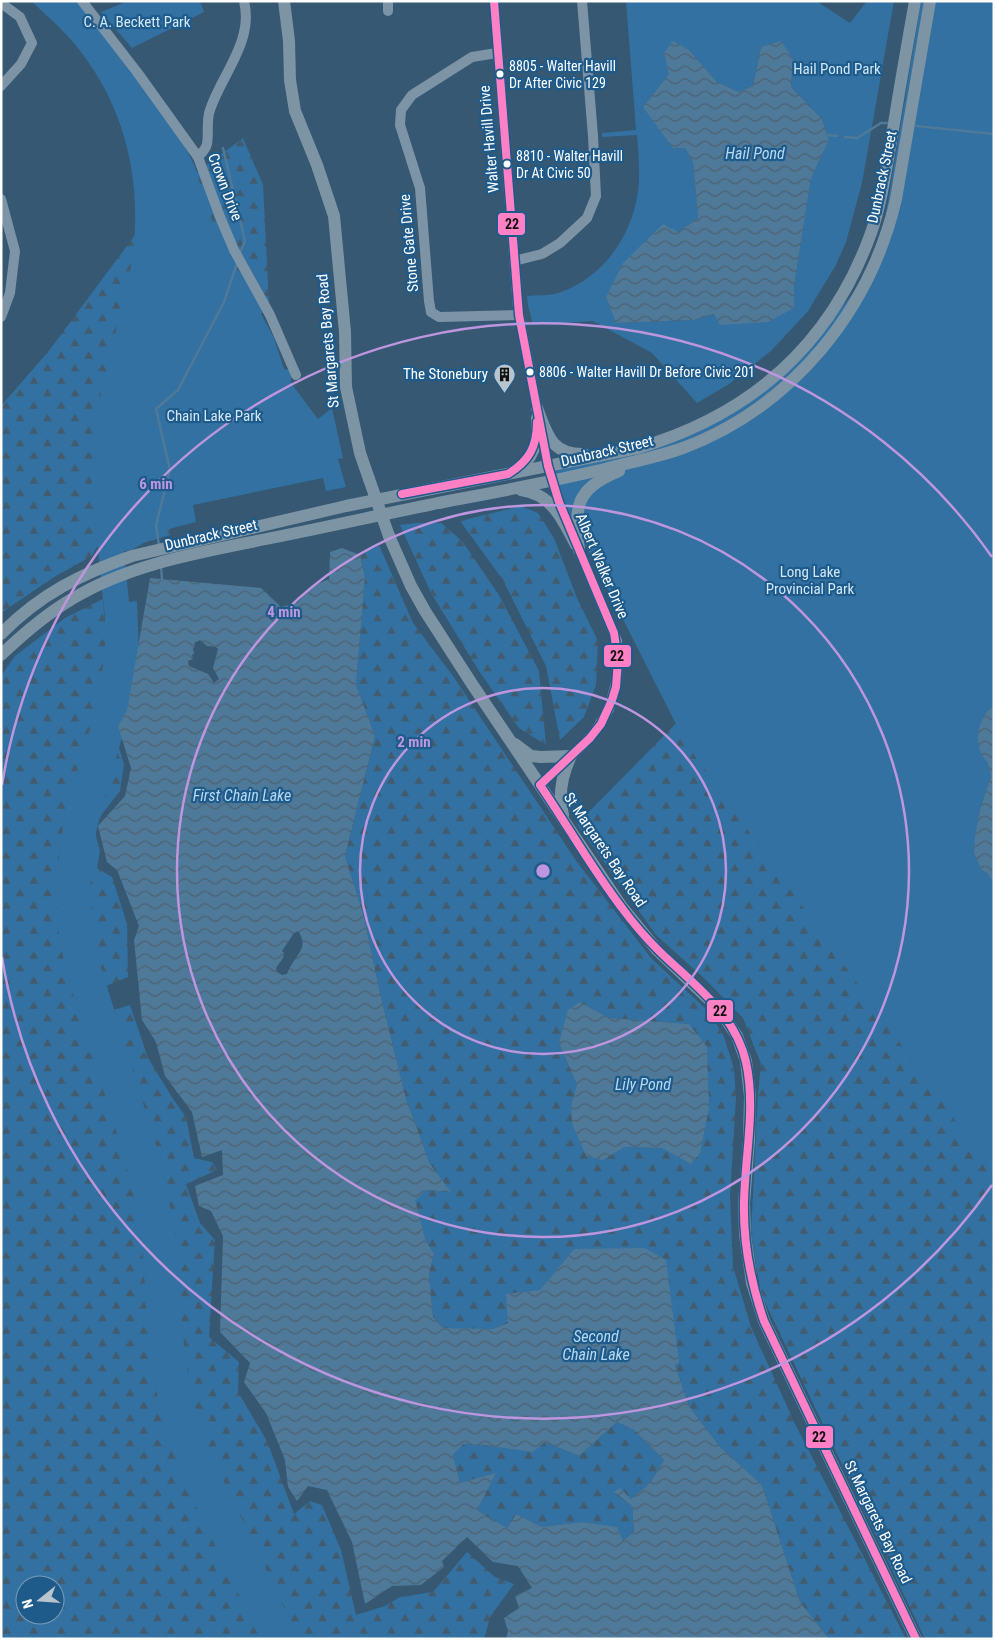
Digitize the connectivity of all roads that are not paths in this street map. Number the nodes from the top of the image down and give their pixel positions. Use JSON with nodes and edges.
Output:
{"nodes":[{"id":1,"x":82,"y":1,"type":"edge"},
{"id":2,"x":244,"y":1,"type":"edge"},
{"id":3,"x":284,"y":1,"type":"edge"},
{"id":4,"x":494,"y":1,"type":"edge"},
{"id":5,"x":582,"y":1,"type":"edge"},
{"id":6,"x":915,"y":1,"type":"edge"},
{"id":7,"x":930,"y":1,"type":"edge"},
{"id":8,"x":1,"y":3,"type":"edge"},
{"id":9,"x":497,"y":53,"type":"junction"},
{"id":10,"x":1,"y":86,"type":"edge"},
{"id":11,"x":198,"y":157,"type":"junction"},
{"id":12,"x":1,"y":199,"type":"edge"},
{"id":13,"x":514,"y":261,"type":"junction"},
{"id":14,"x":519,"y":315,"type":"junction"},
{"id":15,"x":1,"y":317,"type":"edge"},
{"id":16,"x":296,"y":375,"type":"dead end"},
{"id":17,"x":537,"y":408,"type":"junction"},
{"id":18,"x":604,"y":454,"type":"junction"},
{"id":19,"x":639,"y":461,"type":"junction"},
{"id":20,"x":548,"y":466,"type":"junction"},
{"id":21,"x":506,"y":475,"type":"junction"},
{"id":22,"x":552,"y":480,"type":"junction"},
{"id":23,"x":514,"y":489,"type":"junction"},
{"id":24,"x":579,"y":550,"type":"junction"},
{"id":25,"x":1,"y":634,"type":"edge"},
{"id":26,"x":1,"y":655,"type":"edge"},
{"id":27,"x":510,"y":742,"type":"junction"},
{"id":28,"x":571,"y":756,"type":"junction"},
{"id":29,"x":540,"y":785,"type":"junction"},
{"id":30,"x":567,"y":824,"type":"junction"},
{"id":31,"x":916,"y":1639,"type":"edge"}],
"edges":[{"from":1,"to":11,"type":"street","name":"Crown Drive"},
{"from":2,"to":11,"type":"street"},
{"from":3,"to":27,"type":"main road","name":"St Margarets Bay Road","bridge":true},
{"from":4,"to":9,"type":"street","name":"Walter Havill Drive"},
{"from":5,"to":13,"type":"street"},
{"from":6,"to":18,"type":"main road","name":"Dunbrack Street"},
{"from":7,"to":19,"type":"main road","name":"Dunbrack Street"},
{"from":8,"to":10,"type":"street"},
{"from":9,"to":13,"type":"street","name":"Walter Havill Drive"},
{"from":9,"to":14,"type":"street","name":"Stone Gate Drive"},
{"from":11,"to":16,"type":"street","name":"Crown Drive"},
{"from":12,"to":15,"type":"street"},
{"from":13,"to":14,"type":"street","name":"Walter Havill Drive"},
{"from":14,"to":17,"type":"street","name":"Walter Havill Drive"},
{"from":17,"to":18,"type":"main road"},
{"from":17,"to":20,"type":"street","name":"Walter Havill Drive"},
{"from":17,"to":21,"type":"main road"},
{"from":18,"to":20,"type":"main road","name":"Dunbrack Street"},
{"from":19,"to":22,"type":"main road","name":"Dunbrack Street"},
{"from":19,"to":24,"type":"main road"},
{"from":20,"to":21,"type":"main road","name":"Dunbrack Street"},
{"from":20,"to":22,"type":"street","name":"Walter Havill Drive"},
{"from":21,"to":25,"type":"main road","name":"Dunbrack Street"},
{"from":22,"to":23,"type":"main road","name":"Dunbrack Street"},
{"from":22,"to":24,"type":"street","name":"Albert Walker Drive"},
{"from":23,"to":24,"type":"main road"},
{"from":23,"to":26,"type":"main road","name":"Dunbrack Street"},
{"from":24,"to":28,"type":"street","name":"Albert Walker Drive"},
{"from":27,"to":28,"type":"main road"},
{"from":27,"to":29,"type":"main road","name":"St Margarets Bay Road"},
{"from":28,"to":29,"type":"street","name":"Albert Walker Drive"},
{"from":28,"to":30,"type":"main road"},
{"from":29,"to":30,"type":"main road","name":"St Margarets Bay Road"},
{"from":30,"to":31,"type":"main road","name":"St Margarets Bay Road"}]}
